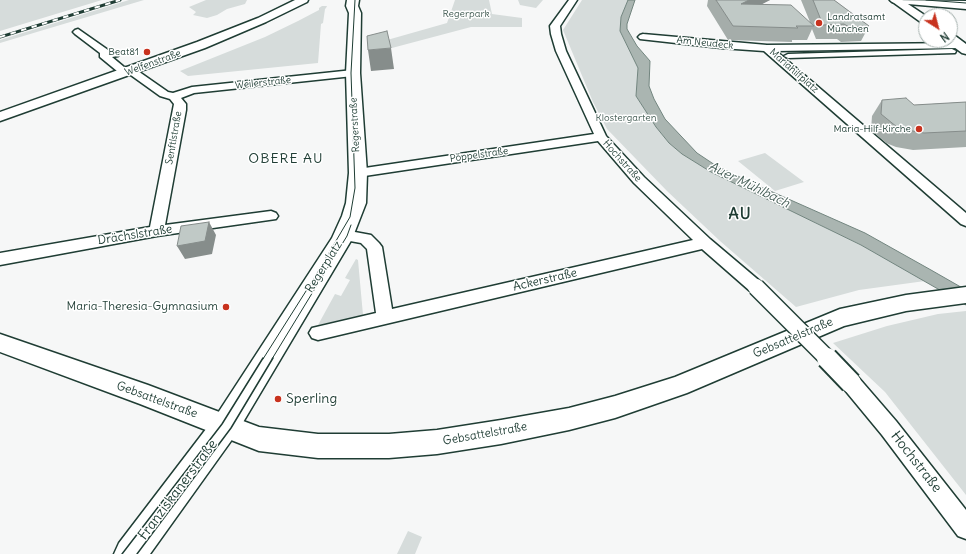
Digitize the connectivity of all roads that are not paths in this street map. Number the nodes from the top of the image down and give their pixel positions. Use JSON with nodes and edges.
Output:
{"nodes":[{"id":1,"x":303,"y":0,"type":"edge"},
{"id":2,"x":573,"y":0,"type":"edge"},
{"id":3,"x":904,"y":2,"type":"edge"},
{"id":4,"x":966,"y":4,"type":"edge"},
{"id":5,"x":357,"y":6,"type":"edge"},
{"id":6,"x":918,"y":13,"type":"edge"},
{"id":7,"x":78,"y":32,"type":"dead end"},
{"id":8,"x":643,"y":37,"type":"dead end"},
{"id":9,"x":918,"y":46,"type":"edge"},
{"id":10,"x":836,"y":47,"type":"junction"},
{"id":11,"x":767,"y":48,"type":"junction"},
{"id":12,"x":937,"y":48,"type":"edge"},
{"id":13,"x":788,"y":56,"type":"dead end"},
{"id":14,"x":847,"y":57,"type":"junction"},
{"id":15,"x":131,"y":71,"type":"junction"},
{"id":16,"x":353,"y":73,"type":"junction"},
{"id":17,"x":174,"y":97,"type":"junction"},
{"id":18,"x":0,"y":118,"type":"edge"},
{"id":19,"x":601,"y":137,"type":"junction"},
{"id":20,"x":358,"y":173,"type":"junction"},
{"id":21,"x":271,"y":216,"type":"dead end"},
{"id":22,"x":966,"y":221,"type":"edge"},
{"id":23,"x":157,"y":231,"type":"junction"},
{"id":24,"x":344,"y":235,"type":"junction"},
{"id":25,"x":705,"y":243,"type":"junction"},
{"id":26,"x":0,"y":259,"type":"edge"},
{"id":27,"x":966,"y":295,"type":"edge"},
{"id":28,"x":385,"y":318,"type":"junction"},
{"id":29,"x":318,"y":333,"type":"dead end"},
{"id":30,"x":0,"y":343,"type":"edge"},
{"id":31,"x":226,"y":426,"type":"junction"},
{"id":32,"x":966,"y":528,"type":"edge"},
{"id":33,"x":130,"y":554,"type":"edge"}],
"edges":[{"from":1,"to":15,"type":"street","name":"Welfenstraße"},
{"from":2,"to":19,"type":"street","name":"Hochstraße"},
{"from":3,"to":4,"type":"main road"},
{"from":3,"to":6,"type":"street"},
{"from":5,"to":16,"type":"main road","name":"Regerstraße"},
{"from":7,"to":15,"type":"street","name":"Senftlstraße"},
{"from":8,"to":11,"type":"street","name":"Am Neudeck"},
{"from":9,"to":10,"type":"street","name":"Mariahilfplatz"},
{"from":10,"to":11,"type":"street","name":"Mariahilfplatz"},
{"from":10,"to":14,"type":"street"},
{"from":11,"to":22,"type":"street","name":"Mariahilfplatz"},
{"from":12,"to":14,"type":"street"},
{"from":13,"to":14,"type":"street"},
{"from":15,"to":17,"type":"street","name":"Senftlstraße"},
{"from":15,"to":18,"type":"street","name":"Welfenstraße"},
{"from":16,"to":17,"type":"street","name":"Weilerstraße"},
{"from":16,"to":20,"type":"main road","name":"Regerstraße"},
{"from":17,"to":23,"type":"street","name":"Senftlstraße"},
{"from":19,"to":20,"type":"street","name":"Pöppelstraße"},
{"from":19,"to":25,"type":"street","name":"Hochstraße"},
{"from":20,"to":24,"type":"main road","name":"Regerstraße"},
{"from":21,"to":23,"type":"street","name":"Drächslstraße"},
{"from":23,"to":26,"type":"street","name":"Drächslstraße"},
{"from":24,"to":28,"type":"street","name":"Regerplatz"},
{"from":24,"to":31,"type":"main road","name":"Regerplatz"},
{"from":25,"to":28,"type":"street","name":"Ackerstraße"},
{"from":25,"to":32,"type":"street","name":"Hochstraße","bridge":true},
{"from":27,"to":31,"type":"street","name":"Gebsattelstraße"},
{"from":28,"to":29,"type":"street"},
{"from":30,"to":31,"type":"street","name":"Gebsattelstraße"},
{"from":31,"to":33,"type":"main road","name":"Franziskanerstraße"}]}
